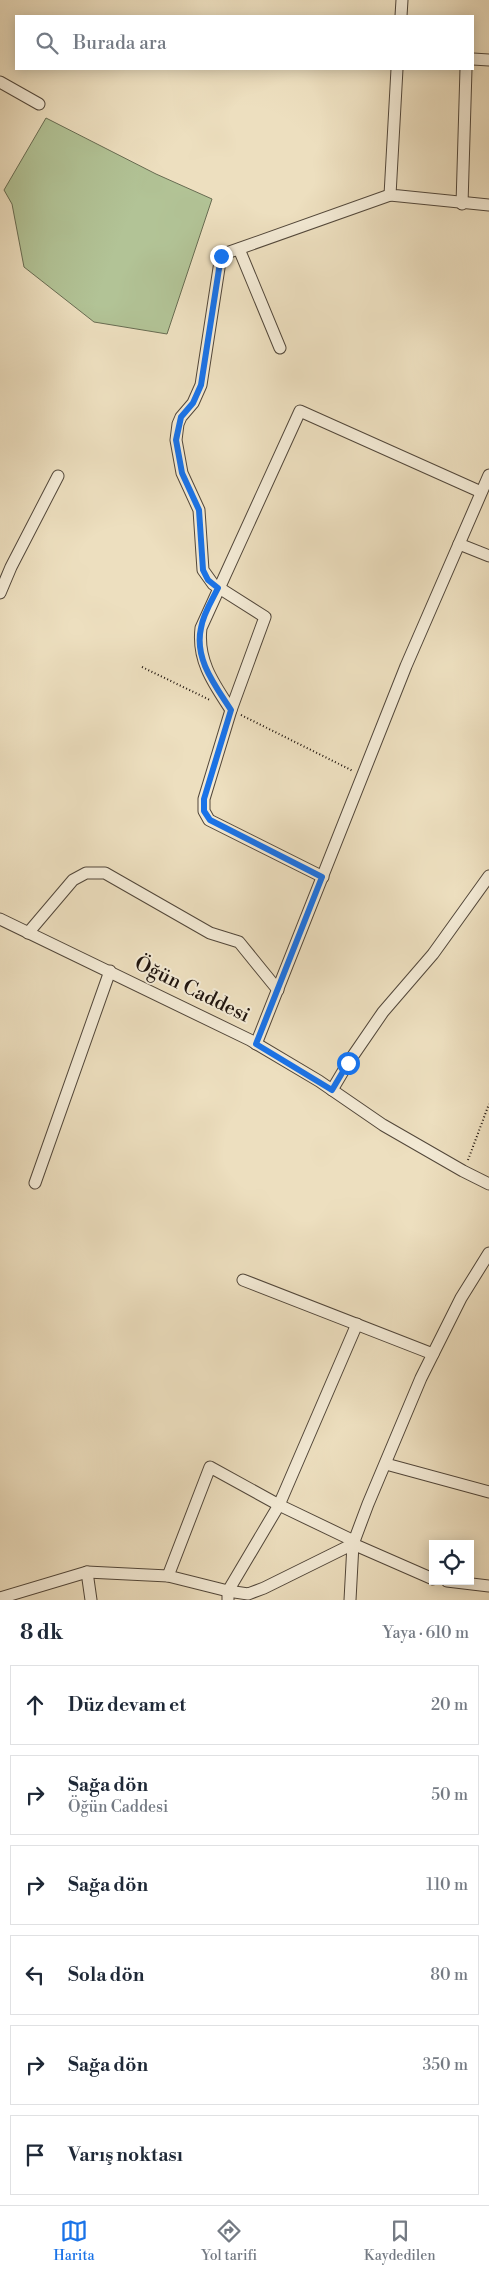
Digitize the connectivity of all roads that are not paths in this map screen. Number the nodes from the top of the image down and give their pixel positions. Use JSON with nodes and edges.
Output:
{"nodes":[{"id":1,"x":402,"y":0,"type":"edge"},
{"id":2,"x":400,"y":15,"type":"edge"},
{"id":3,"x":474,"y":59,"type":"edge"},
{"id":4,"x":489,"y":60,"type":"edge"},
{"id":5,"x":397,"y":70,"type":"edge"},
{"id":6,"x":466,"y":70,"type":"edge"},
{"id":7,"x":0,"y":82,"type":"edge"},
{"id":8,"x":39,"y":104,"type":"dead end"},
{"id":9,"x":390,"y":195,"type":"junction"},
{"id":10,"x":462,"y":204,"type":"junction"},
{"id":11,"x":489,"y":205,"type":"edge"},
{"id":12,"x":239,"y":249,"type":"junction"},
{"id":13,"x":280,"y":348,"type":"dead end"},
{"id":14,"x":489,"y":474,"type":"edge"},
{"id":15,"x":58,"y":476,"type":"dead end"},
{"id":16,"x":481,"y":492,"type":"junction"},
{"id":17,"x":459,"y":544,"type":"junction"},
{"id":18,"x":489,"y":556,"type":"edge"},
{"id":19,"x":218,"y":588,"type":"junction"},
{"id":20,"x":0,"y":593,"type":"edge"},
{"id":21,"x":231,"y":710,"type":"junction"},
{"id":22,"x":489,"y":876,"type":"edge"},
{"id":23,"x":322,"y":877,"type":"junction"},
{"id":24,"x":0,"y":919,"type":"edge"},
{"id":25,"x":28,"y":933,"type":"junction"},
{"id":26,"x":110,"y":971,"type":"junction"},
{"id":27,"x":278,"y":990,"type":"junction"},
{"id":28,"x":256,"y":1044,"type":"junction"},
{"id":29,"x":332,"y":1090,"type":"junction"},
{"id":30,"x":35,"y":1183,"type":"dead end"},
{"id":31,"x":489,"y":1184,"type":"edge"},
{"id":32,"x":489,"y":1253,"type":"edge"},
{"id":33,"x":243,"y":1280,"type":"dead end"},
{"id":34,"x":357,"y":1324,"type":"junction"},
{"id":35,"x":433,"y":1354,"type":"junction"},
{"id":36,"x":386,"y":1464,"type":"junction"},
{"id":37,"x":489,"y":1492,"type":"edge"},
{"id":38,"x":280,"y":1504,"type":"junction"},
{"id":39,"x":354,"y":1543,"type":"junction"},
{"id":40,"x":87,"y":1572,"type":"junction"},
{"id":41,"x":168,"y":1576,"type":"junction"},
{"id":42,"x":429,"y":1577,"type":"edge"},
{"id":43,"x":474,"y":1584,"type":"edge"},
{"id":44,"x":489,"y":1586,"type":"edge"},
{"id":45,"x":228,"y":1596,"type":"edge"},
{"id":46,"x":0,"y":1598,"type":"edge"},
{"id":47,"x":91,"y":1600,"type":"edge"},
{"id":48,"x":350,"y":1600,"type":"edge"}],
"edges":[{"from":1,"to":2,"type":"street"},
{"from":3,"to":4,"type":"street"},
{"from":5,"to":9,"type":"street"},
{"from":6,"to":10,"type":"street"},
{"from":7,"to":8,"type":"street"},
{"from":9,"to":10,"type":"street"},
{"from":9,"to":12,"type":"street"},
{"from":10,"to":11,"type":"street"},
{"from":12,"to":13,"type":"street"},
{"from":12,"to":19,"type":"street"},
{"from":14,"to":16,"type":"street"},
{"from":15,"to":20,"type":"street"},
{"from":16,"to":17,"type":"street"},
{"from":16,"to":19,"type":"street"},
{"from":17,"to":18,"type":"street"},
{"from":17,"to":23,"type":"street"},
{"from":19,"to":21,"type":"street"},
{"from":19,"to":21,"type":"street"},
{"from":21,"to":23,"type":"street"},
{"from":22,"to":29,"type":"street"},
{"from":23,"to":27,"type":"street"},
{"from":24,"to":25,"type":"street","name":"Öğün Caddesi"},
{"from":25,"to":26,"type":"street","name":"Öğün Caddesi"},
{"from":25,"to":27,"type":"street"},
{"from":26,"to":28,"type":"street","name":"Öğün Caddesi"},
{"from":26,"to":30,"type":"street"},
{"from":27,"to":28,"type":"street"},
{"from":28,"to":29,"type":"street","name":"Öğün Caddesi"},
{"from":29,"to":31,"type":"street","name":"Öğün Caddesi"},
{"from":32,"to":35,"type":"street"},
{"from":33,"to":34,"type":"street"},
{"from":34,"to":35,"type":"street"},
{"from":34,"to":38,"type":"street"},
{"from":35,"to":36,"type":"street"},
{"from":36,"to":37,"type":"street"},
{"from":36,"to":39,"type":"street"},
{"from":38,"to":39,"type":"street"},
{"from":38,"to":41,"type":"street"},
{"from":38,"to":45,"type":"street"},
{"from":39,"to":42,"type":"street"},
{"from":39,"to":45,"type":"street"},
{"from":39,"to":48,"type":"street"},
{"from":40,"to":41,"type":"street"},
{"from":40,"to":46,"type":"street"},
{"from":40,"to":47,"type":"street"},
{"from":41,"to":45,"type":"street"},
{"from":43,"to":44,"type":"street"}]}
